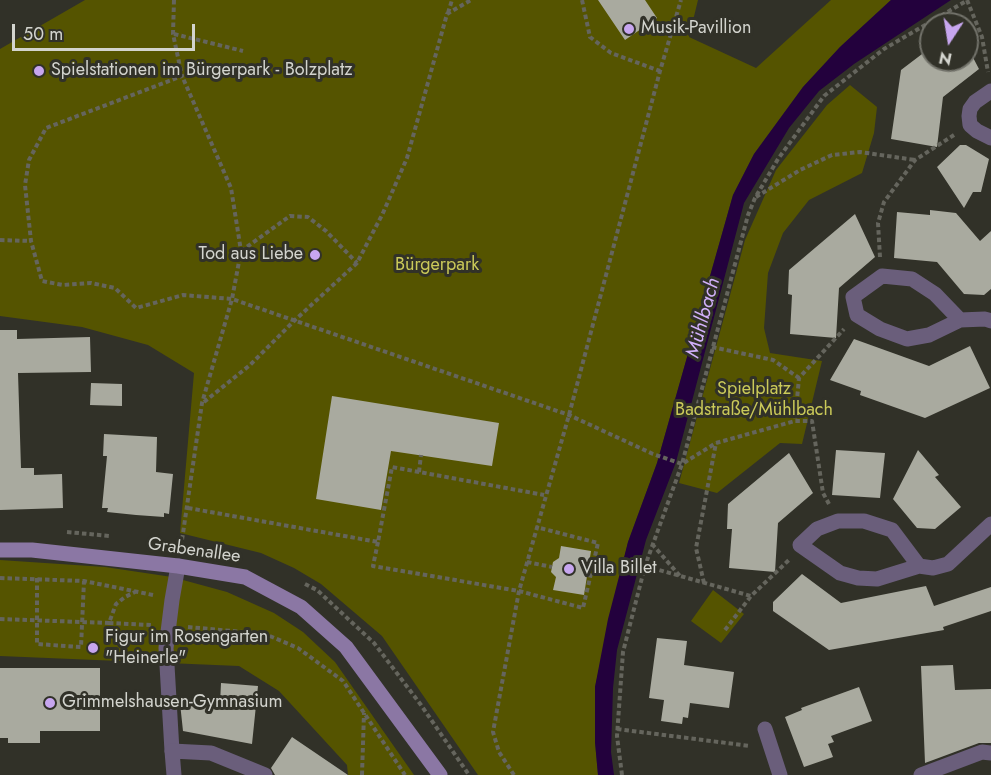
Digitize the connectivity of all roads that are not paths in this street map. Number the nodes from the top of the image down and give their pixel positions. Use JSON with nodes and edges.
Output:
{"nodes":[{"id":1,"x":991,"y":91,"type":"edge"},
{"id":2,"x":991,"y":138,"type":"edge"},
{"id":3,"x":960,"y":320,"type":"junction"},
{"id":4,"x":991,"y":321,"type":"edge"},
{"id":5,"x":991,"y":524,"type":"edge"},
{"id":6,"x":0,"y":550,"type":"edge"},
{"id":7,"x":178,"y":566,"type":"junction"},
{"id":8,"x":919,"y":566,"type":"junction"},
{"id":9,"x":765,"y":729,"type":"dead end"},
{"id":10,"x":172,"y":751,"type":"junction"},
{"id":11,"x":991,"y":753,"type":"edge"},
{"id":12,"x":174,"y":775,"type":"edge"},
{"id":13,"x":265,"y":775,"type":"edge"},
{"id":14,"x":440,"y":775,"type":"edge"},
{"id":15,"x":780,"y":775,"type":"edge"},
{"id":16,"x":921,"y":775,"type":"edge"}],
"edges":[{"from":1,"to":2,"type":"street"},
{"from":3,"to":3,"type":"street"},
{"from":3,"to":4,"type":"street"},
{"from":5,"to":8,"type":"street"},
{"from":6,"to":7,"type":"main road","name":"Grabenallee"},
{"from":7,"to":10,"type":"street"},
{"from":7,"to":14,"type":"main road","name":"Grabenallee"},
{"from":8,"to":8,"type":"street"},
{"from":9,"to":15,"type":"street"},
{"from":10,"to":12,"type":"street"},
{"from":10,"to":13,"type":"street"},
{"from":11,"to":16,"type":"street"}]}
